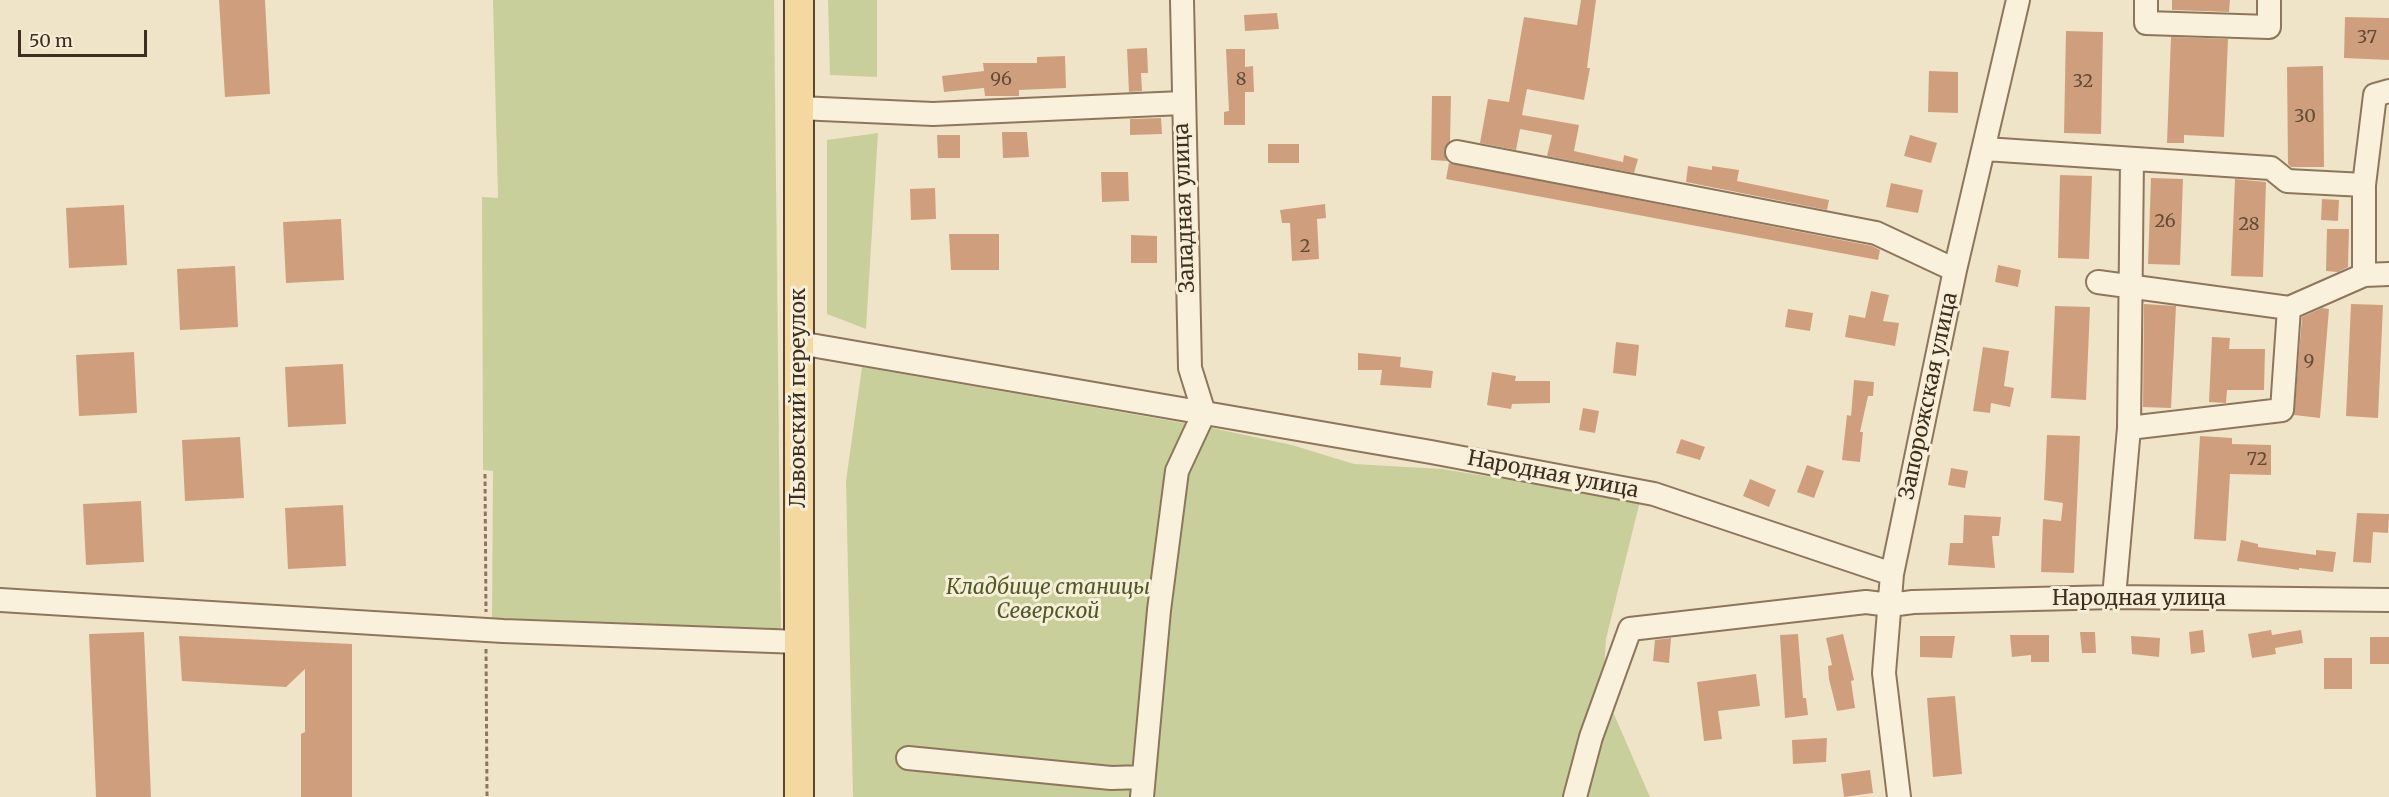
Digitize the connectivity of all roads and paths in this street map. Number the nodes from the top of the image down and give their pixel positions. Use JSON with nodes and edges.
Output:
{"nodes":[{"id":1,"x":799,"y":0,"type":"edge"},
{"id":2,"x":1182,"y":0,"type":"edge"},
{"id":3,"x":2018,"y":0,"type":"edge"},
{"id":4,"x":2146,"y":0,"type":"edge"},
{"id":5,"x":2269,"y":0,"type":"edge"},
{"id":6,"x":2389,"y":91,"type":"edge"},
{"id":7,"x":1182,"y":103,"type":"junction"},
{"id":8,"x":800,"y":108,"type":"junction"},
{"id":9,"x":1985,"y":149,"type":"junction"},
{"id":10,"x":1457,"y":152,"type":"dead end"},
{"id":11,"x":2132,"y":159,"type":"junction"},
{"id":12,"x":2364,"y":185,"type":"junction"},
{"id":13,"x":1955,"y":270,"type":"junction"},
{"id":14,"x":2389,"y":274,"type":"edge"},
{"id":15,"x":2364,"y":275,"type":"junction"},
{"id":16,"x":2098,"y":282,"type":"dead end"},
{"id":17,"x":2129,"y":286,"type":"junction"},
{"id":18,"x":2289,"y":308,"type":"junction"},
{"id":19,"x":799,"y":343,"type":"junction"},
{"id":20,"x":1204,"y":413,"type":"junction"},
{"id":21,"x":2128,"y":428,"type":"junction"},
{"id":22,"x":1892,"y":574,"type":"junction"},
{"id":23,"x":2114,"y":597,"type":"junction"},
{"id":24,"x":0,"y":600,"type":"edge"},
{"id":25,"x":2389,"y":600,"type":"edge"},
{"id":26,"x":1890,"y":605,"type":"junction"},
{"id":27,"x":799,"y":642,"type":"junction"},
{"id":28,"x":908,"y":758,"type":"dead end"},
{"id":29,"x":1142,"y":787,"type":"edge"},
{"id":30,"x":799,"y":797,"type":"edge"},
{"id":31,"x":1575,"y":797,"type":"edge"},
{"id":32,"x":1899,"y":797,"type":"edge"}],
"edges":[{"from":1,"to":8,"type":"main road","name":"Львовский переулок"},
{"from":2,"to":7,"type":"street","name":"Западная улица"},
{"from":3,"to":9,"type":"street","name":"Запорожская улица"},
{"from":4,"to":5,"type":"street"},
{"from":6,"to":12,"type":"street"},
{"from":7,"to":8,"type":"street"},
{"from":7,"to":20,"type":"street","name":"Западная улица"},
{"from":8,"to":19,"type":"main road","name":"Львовский переулок"},
{"from":9,"to":11,"type":"street"},
{"from":9,"to":13,"type":"street","name":"Запорожская улица"},
{"from":10,"to":13,"type":"street"},
{"from":11,"to":12,"type":"street"},
{"from":11,"to":17,"type":"street"},
{"from":12,"to":15,"type":"street"},
{"from":13,"to":22,"type":"street","name":"Запорожская улица"},
{"from":14,"to":15,"type":"street"},
{"from":15,"to":18,"type":"street"},
{"from":16,"to":17,"type":"street"},
{"from":17,"to":18,"type":"street"},
{"from":17,"to":21,"type":"street"},
{"from":18,"to":21,"type":"street"},
{"from":19,"to":20,"type":"street","name":"Народная улица"},
{"from":19,"to":27,"type":"main road","name":"Львовский переулок"},
{"from":20,"to":22,"type":"street","name":"Народная улица"},
{"from":20,"to":29,"type":"street"},
{"from":21,"to":23,"type":"street"},
{"from":22,"to":26,"type":"street","name":"Запорожская улица"},
{"from":23,"to":25,"type":"street","name":"Народная улица"},
{"from":23,"to":26,"type":"street","name":"Народная улица"},
{"from":24,"to":27,"type":"street"},
{"from":26,"to":31,"type":"street","name":"Народная улица"},
{"from":26,"to":32,"type":"street","name":"Запорожская улица"},
{"from":27,"to":30,"type":"main road","name":"Львовский переулок"},
{"from":28,"to":29,"type":"street"}]}
